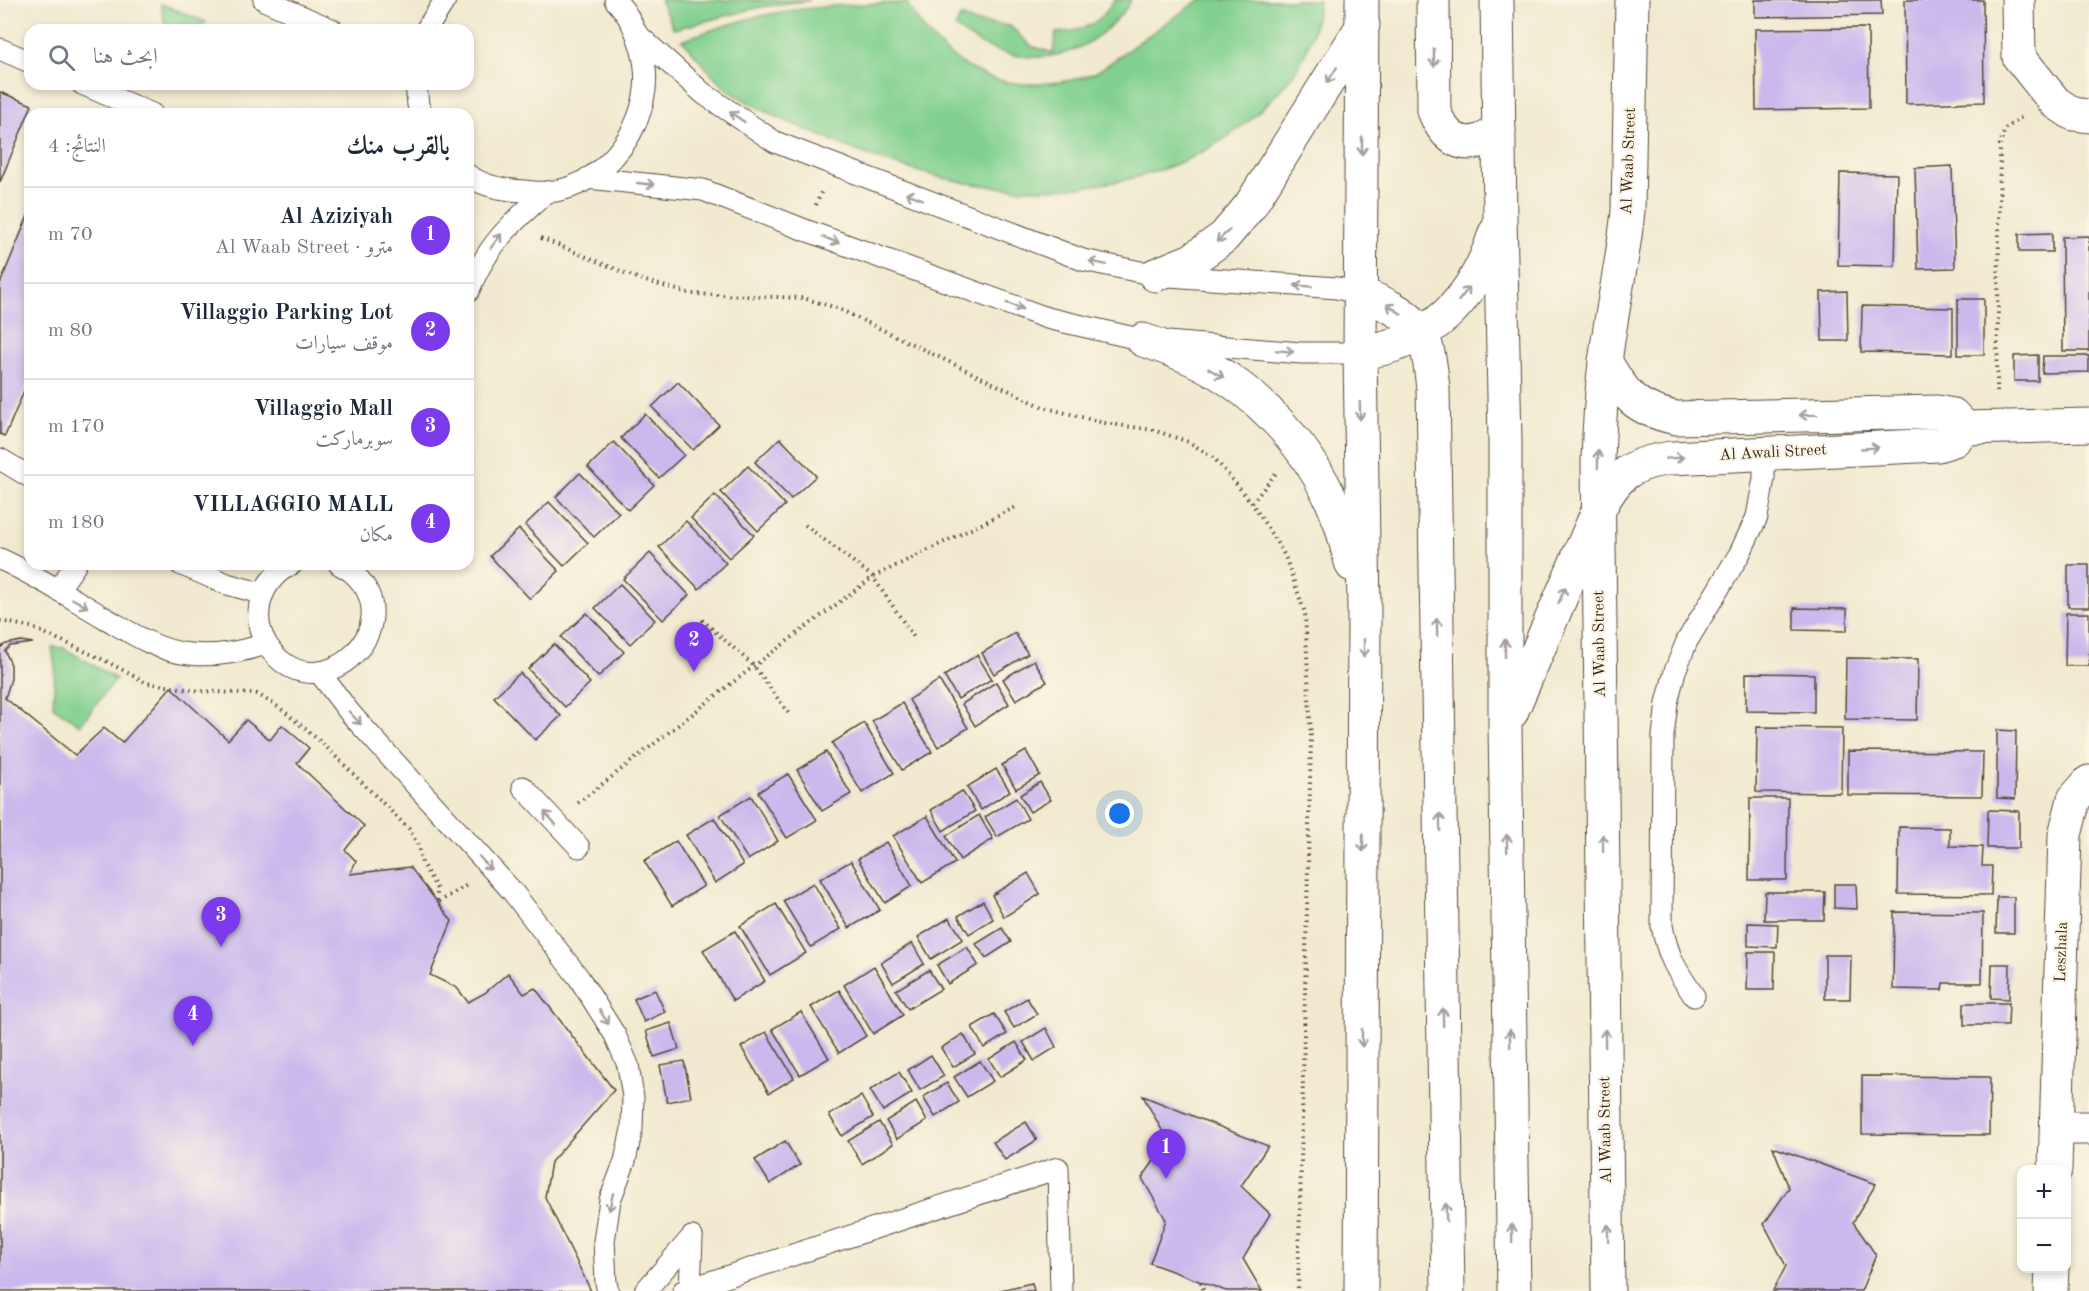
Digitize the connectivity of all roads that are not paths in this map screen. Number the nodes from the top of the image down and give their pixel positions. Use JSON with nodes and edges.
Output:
{"nodes":[{"id":1,"x":264,"y":0,"type":"edge"},
{"id":2,"x":445,"y":0,"type":"edge"},
{"id":3,"x":1433,"y":0,"type":"edge"},
{"id":4,"x":1497,"y":0,"type":"edge"},
{"id":5,"x":1516,"y":0,"type":"edge"},
{"id":6,"x":1632,"y":0,"type":"edge"},
{"id":7,"x":2018,"y":0,"type":"edge"},
{"id":8,"x":621,"y":3,"type":"edge"},
{"id":9,"x":1362,"y":12,"type":"edge"},
{"id":10,"x":319,"y":24,"type":"edge"},
{"id":11,"x":430,"y":24,"type":"edge"},
{"id":12,"x":638,"y":34,"type":"junction"},
{"id":13,"x":1497,"y":34,"type":"junction"},
{"id":14,"x":0,"y":49,"type":"edge"},
{"id":15,"x":24,"y":59,"type":"edge"},
{"id":16,"x":96,"y":90,"type":"edge"},
{"id":17,"x":417,"y":90,"type":"edge"},
{"id":18,"x":138,"y":108,"type":"edge"},
{"id":19,"x":419,"y":108,"type":"edge"},
{"id":20,"x":2089,"y":116,"type":"edge"},
{"id":21,"x":1499,"y":130,"type":"junction"},
{"id":22,"x":474,"y":178,"type":"edge"},
{"id":23,"x":588,"y":178,"type":"junction"},
{"id":24,"x":547,"y":192,"type":"junction"},
{"id":25,"x":1500,"y":217,"type":"junction"},
{"id":26,"x":1155,"y":274,"type":"junction"},
{"id":27,"x":474,"y":279,"type":"edge"},
{"id":28,"x":1361,"y":294,"type":"junction"},
{"id":29,"x":1421,"y":333,"type":"junction"},
{"id":30,"x":1143,"y":340,"type":"junction"},
{"id":31,"x":1360,"y":352,"type":"junction"},
{"id":32,"x":1605,"y":361,"type":"junction"},
{"id":33,"x":2089,"y":425,"type":"edge"},
{"id":34,"x":1981,"y":427,"type":"junction"},
{"id":35,"x":1764,"y":454,"type":"junction"},
{"id":36,"x":0,"y":459,"type":"edge"},
{"id":37,"x":24,"y":473,"type":"edge"},
{"id":38,"x":1598,"y":511,"type":"junction"},
{"id":39,"x":4,"y":565,"type":"edge"},
{"id":40,"x":72,"y":570,"type":"edge"},
{"id":41,"x":200,"y":570,"type":"edge"},
{"id":42,"x":281,"y":570,"type":"edge"},
{"id":43,"x":352,"y":570,"type":"edge"},
{"id":44,"x":58,"y":590,"type":"junction"},
{"id":45,"x":263,"y":594,"type":"junction"},
{"id":46,"x":1364,"y":610,"type":"junction"},
{"id":47,"x":266,"y":644,"type":"junction"},
{"id":48,"x":319,"y":672,"type":"junction"},
{"id":49,"x":1505,"y":726,"type":"junction"},
{"id":50,"x":2089,"y":782,"type":"edge"},
{"id":51,"x":523,"y":788,"type":"dead end"},
{"id":52,"x":579,"y":847,"type":"dead end"},
{"id":53,"x":1694,"y":996,"type":"dead end"},
{"id":54,"x":2057,"y":1128,"type":"junction"},
{"id":55,"x":2089,"y":1128,"type":"edge"},
{"id":56,"x":2055,"y":1165,"type":"edge"},
{"id":57,"x":2052,"y":1273,"type":"edge"},
{"id":58,"x":688,"y":1290,"type":"edge"},
{"id":59,"x":608,"y":1291,"type":"edge"},
{"id":60,"x":645,"y":1291,"type":"edge"},
{"id":61,"x":1061,"y":1291,"type":"edge"},
{"id":62,"x":1361,"y":1291,"type":"edge"},
{"id":63,"x":1448,"y":1291,"type":"edge"},
{"id":64,"x":1514,"y":1291,"type":"edge"},
{"id":65,"x":1608,"y":1291,"type":"edge"},
{"id":66,"x":2051,"y":1291,"type":"edge"}],
"edges":[{"from":1,"to":10,"type":"lane"},
{"from":2,"to":11,"type":"lane"},
{"from":3,"to":21,"type":"main road","one_way":true},
{"from":4,"to":13,"type":"main road"},
{"from":5,"to":13,"type":"main road"},
{"from":6,"to":32,"type":"main road","name":"Al Waab Street"},
{"from":7,"to":20,"type":"main road"},
{"from":8,"to":12,"type":"lane"},
{"from":9,"to":26,"type":"main road","one_way":true},
{"from":9,"to":28,"type":"main road","one_way":true},
{"from":12,"to":23,"type":"lane"},
{"from":26,"to":12,"type":"lane","one_way":true},
{"from":13,"to":21,"type":"main road"},
{"from":14,"to":15,"type":"lane"},
{"from":16,"to":18,"type":"lane"},
{"from":17,"to":19,"type":"lane"},
{"from":21,"to":25,"type":"main road"},
{"from":22,"to":24,"type":"lane"},
{"from":23,"to":24,"type":"lane"},
{"from":23,"to":30,"type":"lane","one_way":true},
{"from":27,"to":24,"type":"lane","one_way":true},
{"from":29,"to":25,"type":"main road","one_way":true},
{"from":49,"to":25,"type":"main road","one_way":true},
{"from":28,"to":26,"type":"lane","one_way":true},
{"from":29,"to":28,"type":"main road","one_way":true},
{"from":28,"to":31,"type":"main road"},
{"from":29,"to":31,"type":"main road"},
{"from":63,"to":29,"type":"main road","one_way":true},
{"from":30,"to":31,"type":"lane","one_way":true},
{"from":30,"to":46,"type":"main road","one_way":true},
{"from":31,"to":46,"type":"main road","one_way":true},
{"from":34,"to":32,"type":"main road","one_way":true},
{"from":38,"to":32,"type":"main road","name":"Al Waab Street","one_way":true},
{"from":33,"to":34,"type":"main road"},
{"from":35,"to":34,"type":"main road","name":"Al Awali Street","one_way":true},
{"from":38,"to":35,"type":"main road","name":"Al Awali Street","one_way":true},
{"from":35,"to":53,"type":"lane"},
{"from":36,"to":37,"type":"lane"},
{"from":49,"to":38,"type":"main road","name":"Al Awali Street","one_way":true},
{"from":65,"to":38,"type":"main road","name":"Al Waab Street","one_way":true},
{"from":39,"to":44,"type":"lane"},
{"from":40,"to":44,"type":"lane"},
{"from":41,"to":45,"type":"lane"},
{"from":42,"to":45,"type":"lane"},
{"from":43,"to":48,"type":"lane"},
{"from":44,"to":47,"type":"lane","one_way":true},
{"from":45,"to":47,"type":"lane"},
{"from":46,"to":62,"type":"main road","one_way":true},
{"from":47,"to":48,"type":"lane"},
{"from":48,"to":59,"type":"lane","one_way":true},
{"from":64,"to":49,"type":"main road","one_way":true},
{"from":50,"to":54,"type":"main road","name":"Leszhala"},
{"from":52,"to":51,"type":"lane","one_way":true},
{"from":54,"to":55,"type":"main road"},
{"from":54,"to":56,"type":"main road","name":"Leszhala"},
{"from":57,"to":66,"type":"main road"},
{"from":58,"to":60,"type":"lane"},
{"from":58,"to":61,"type":"lane"}]}
